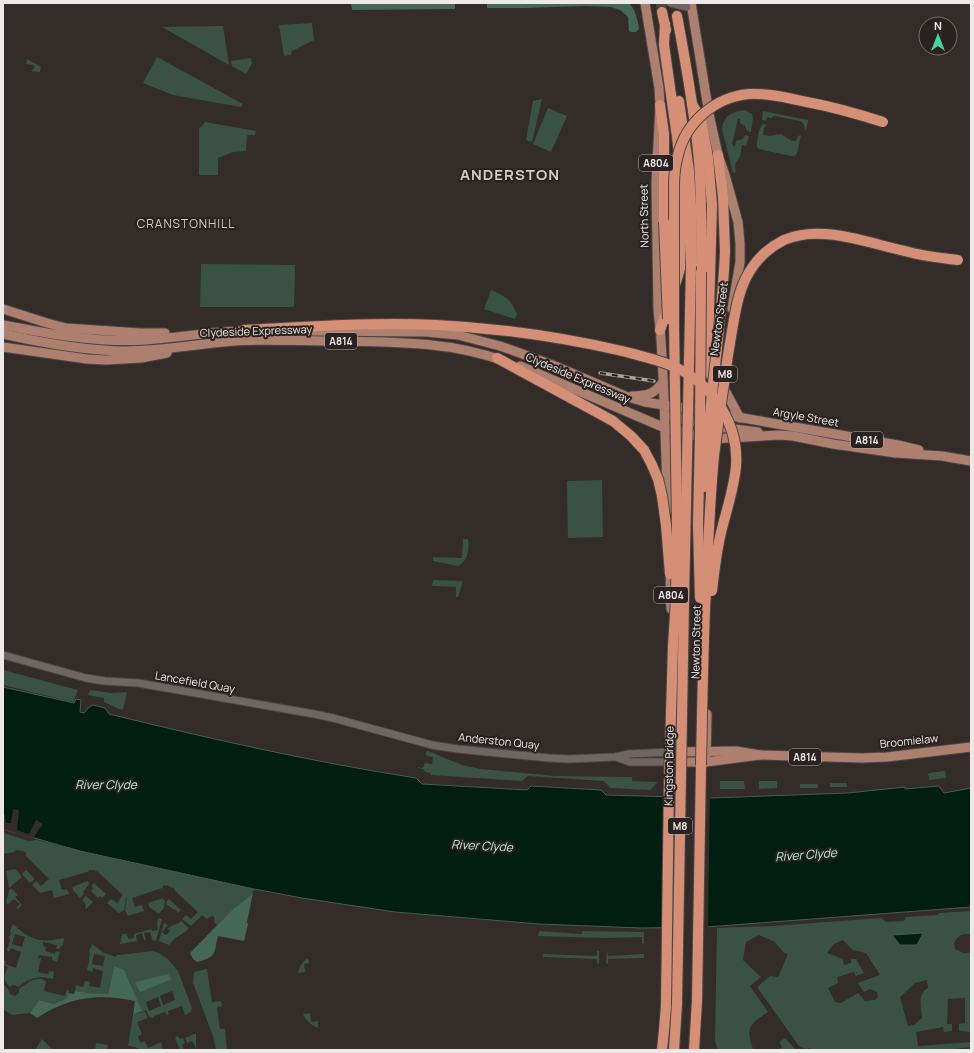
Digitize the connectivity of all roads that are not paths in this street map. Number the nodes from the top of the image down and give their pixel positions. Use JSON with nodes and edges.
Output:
{"nodes":[{"id":1,"x":645,"y":3,"type":"edge"},
{"id":2,"x":670,"y":3,"type":"edge"},
{"id":3,"x":690,"y":6,"type":"edge"},
{"id":4,"x":662,"y":12,"type":"tunnel mouth"},
{"id":5,"x":677,"y":16,"type":"dead end"},
{"id":6,"x":665,"y":24,"type":"junction"},
{"id":7,"x":692,"y":104,"type":"junction"},
{"id":8,"x":660,"y":105,"type":"junction"},
{"id":9,"x":883,"y":122,"type":"dead end"},
{"id":10,"x":718,"y":155,"type":"junction"},
{"id":11,"x":674,"y":186,"type":"junction"},
{"id":12,"x":958,"y":260,"type":"dead end"},
{"id":13,"x":3,"y":309,"type":"edge"},
{"id":14,"x":3,"y":325,"type":"edge"},
{"id":15,"x":244,"y":330,"type":"junction"},
{"id":16,"x":660,"y":330,"type":"junction"},
{"id":17,"x":221,"y":332,"type":"junction"},
{"id":18,"x":3,"y":334,"type":"edge"},
{"id":19,"x":235,"y":341,"type":"junction"},
{"id":20,"x":3,"y":347,"type":"edge"},
{"id":21,"x":497,"y":358,"type":"junction"},
{"id":22,"x":675,"y":372,"type":"junction"},
{"id":23,"x":663,"y":382,"type":"junction"},
{"id":24,"x":723,"y":387,"type":"junction"},
{"id":25,"x":625,"y":396,"type":"junction"},
{"id":26,"x":664,"y":411,"type":"junction"},
{"id":27,"x":713,"y":413,"type":"junction"},
{"id":28,"x":740,"y":418,"type":"junction"},
{"id":29,"x":712,"y":426,"type":"junction"},
{"id":30,"x":665,"y":428,"type":"junction"},
{"id":31,"x":779,"y":435,"type":"junction"},
{"id":32,"x":711,"y":439,"type":"junction"},
{"id":33,"x":942,"y":456,"type":"junction"},
{"id":34,"x":971,"y":461,"type":"edge"},
{"id":35,"x":684,"y":601,"type":"junction"},
{"id":36,"x":700,"y":605,"type":"junction"},
{"id":37,"x":673,"y":646,"type":"junction"},
{"id":38,"x":3,"y":655,"type":"edge"},
{"id":39,"x":702,"y":704,"type":"junction"},
{"id":40,"x":383,"y":732,"type":"joint"},
{"id":41,"x":971,"y":747,"type":"edge"},
{"id":42,"x":706,"y":751,"type":"junction"},
{"id":43,"x":671,"y":752,"type":"junction"},
{"id":44,"x":760,"y":755,"type":"junction"},
{"id":45,"x":616,"y":757,"type":"junction"},
{"id":46,"x":850,"y":758,"type":"joint"},
{"id":47,"x":671,"y":762,"type":"junction"},
{"id":48,"x":704,"y":763,"type":"junction"},
{"id":49,"x":662,"y":1050,"type":"edge"},
{"id":50,"x":674,"y":1050,"type":"edge"},
{"id":51,"x":694,"y":1050,"type":"edge"}],
"edges":[{"from":1,"to":8,"type":"main road","name":"North Street","number":"A804"},
{"from":2,"to":3,"type":"street","bridge":true},
{"from":3,"to":10,"type":"main road","name":"Newton Street"},
{"from":4,"to":6,"type":"highway","number":"M8"},
{"from":5,"to":7,"type":"highway","number":"M8"},
{"from":6,"to":16,"type":"highway"},
{"from":6,"to":35,"type":"highway","number":"M8","bridge":true},
{"from":7,"to":27,"type":"highway","number":"M8"},
{"from":7,"to":36,"type":"highway","number":"M8","bridge":true},
{"from":8,"to":16,"type":"main road","name":"North Street","number":"A804"},
{"from":8,"to":22,"type":"highway","bridge":true},
{"from":9,"to":11,"type":"highway","number":"M8","bridge":true},
{"from":10,"to":24,"type":"main road","name":"Newton Street"},
{"from":10,"to":36,"type":"highway","bridge":true},
{"from":11,"to":22,"type":"highway","number":"M8","bridge":true},
{"from":11,"to":35,"type":"highway","number":"M8","bridge":true},
{"from":12,"to":39,"type":"highway","number":"M8","bridge":true},
{"from":13,"to":17,"type":"main road"},
{"from":14,"to":17,"type":"main road","name":"Clydeside Expressway","number":"A814"},
{"from":15,"to":17,"type":"main road","name":"Clydeside Expressway","number":"A814"},
{"from":15,"to":25,"type":"main road","name":"Clydeside Expressway","number":"A814"},
{"from":15,"to":48,"type":"highway","bridge":true},
{"from":16,"to":23,"type":"main road","name":"North Street","number":"A804"},
{"from":18,"to":19,"type":"main road","name":"Clydeside Expressway","number":"A814"},
{"from":19,"to":20,"type":"main road"},
{"from":19,"to":21,"type":"main road","name":"Clydeside Expressway","number":"A814"},
{"from":21,"to":30,"type":"main road","name":"Clydeside Expressway","number":"A814"},
{"from":21,"to":37,"type":"highway","bridge":true},
{"from":22,"to":37,"type":"highway","bridge":true},
{"from":23,"to":25,"type":"main road"},
{"from":23,"to":26,"type":"main road","name":"North Street","number":"A804"},
{"from":24,"to":27,"type":"main road","name":"Newton Street"},
{"from":24,"to":28,"type":"main road"},
{"from":25,"to":26,"type":"main road","name":"Clydeside Expressway","number":"A814"},
{"from":26,"to":27,"type":"main road","name":"Argyle Street","number":"A814"},
{"from":26,"to":29,"type":"main road"},
{"from":26,"to":30,"type":"main road","number":"A804"},
{"from":27,"to":28,"type":"main road","name":"Argyle Street","number":"A814"},
{"from":27,"to":29,"type":"main road","name":"Newton Street"},
{"from":28,"to":33,"type":"main road","name":"Argyle Street","number":"A814"},
{"from":29,"to":31,"type":"main road"},
{"from":29,"to":32,"type":"main road","name":"Newton Street"},
{"from":30,"to":32,"type":"main road","name":"Argyle Street","number":"A814"},
{"from":30,"to":43,"type":"main road","number":"A804"},
{"from":31,"to":32,"type":"main road","name":"Argyle Street","number":"A814"},
{"from":31,"to":33,"type":"main road","name":"Argyle Street","number":"A814"},
{"from":32,"to":42,"type":"main road","name":"Newton Street"},
{"from":33,"to":34,"type":"main road","name":"Argyle Street","number":"A814"},
{"from":35,"to":50,"type":"highway","name":"Kingston Bridge","number":"M8","bridge":true},
{"from":36,"to":39,"type":"highway","number":"M8","bridge":true},
{"from":37,"to":49,"type":"highway","bridge":true},
{"from":38,"to":40,"type":"street","name":"Lancefield Quay"},
{"from":39,"to":48,"type":"highway","number":"M8","bridge":true},
{"from":40,"to":45,"type":"street","name":"Anderston Quay"},
{"from":41,"to":46,"type":"main road","name":"Broomielaw","number":"A814"},
{"from":42,"to":43,"type":"main road","name":"Anderston Quay"},
{"from":42,"to":44,"type":"main road","name":"Anderston Quay"},
{"from":42,"to":48,"type":"main road","name":"Newton Street"},
{"from":43,"to":45,"type":"street","name":"Anderston Quay"},
{"from":43,"to":47,"type":"main road","number":"A804"},
{"from":44,"to":46,"type":"main road","name":"Anderston Quay","number":"A814"},
{"from":44,"to":48,"type":"main road","name":"Anderston Quay","number":"A814"},
{"from":45,"to":47,"type":"street","name":"Anderston Quay"},
{"from":47,"to":48,"type":"main road","name":"Anderston Quay","number":"A814"},
{"from":48,"to":51,"type":"highway","number":"M8"}]}
